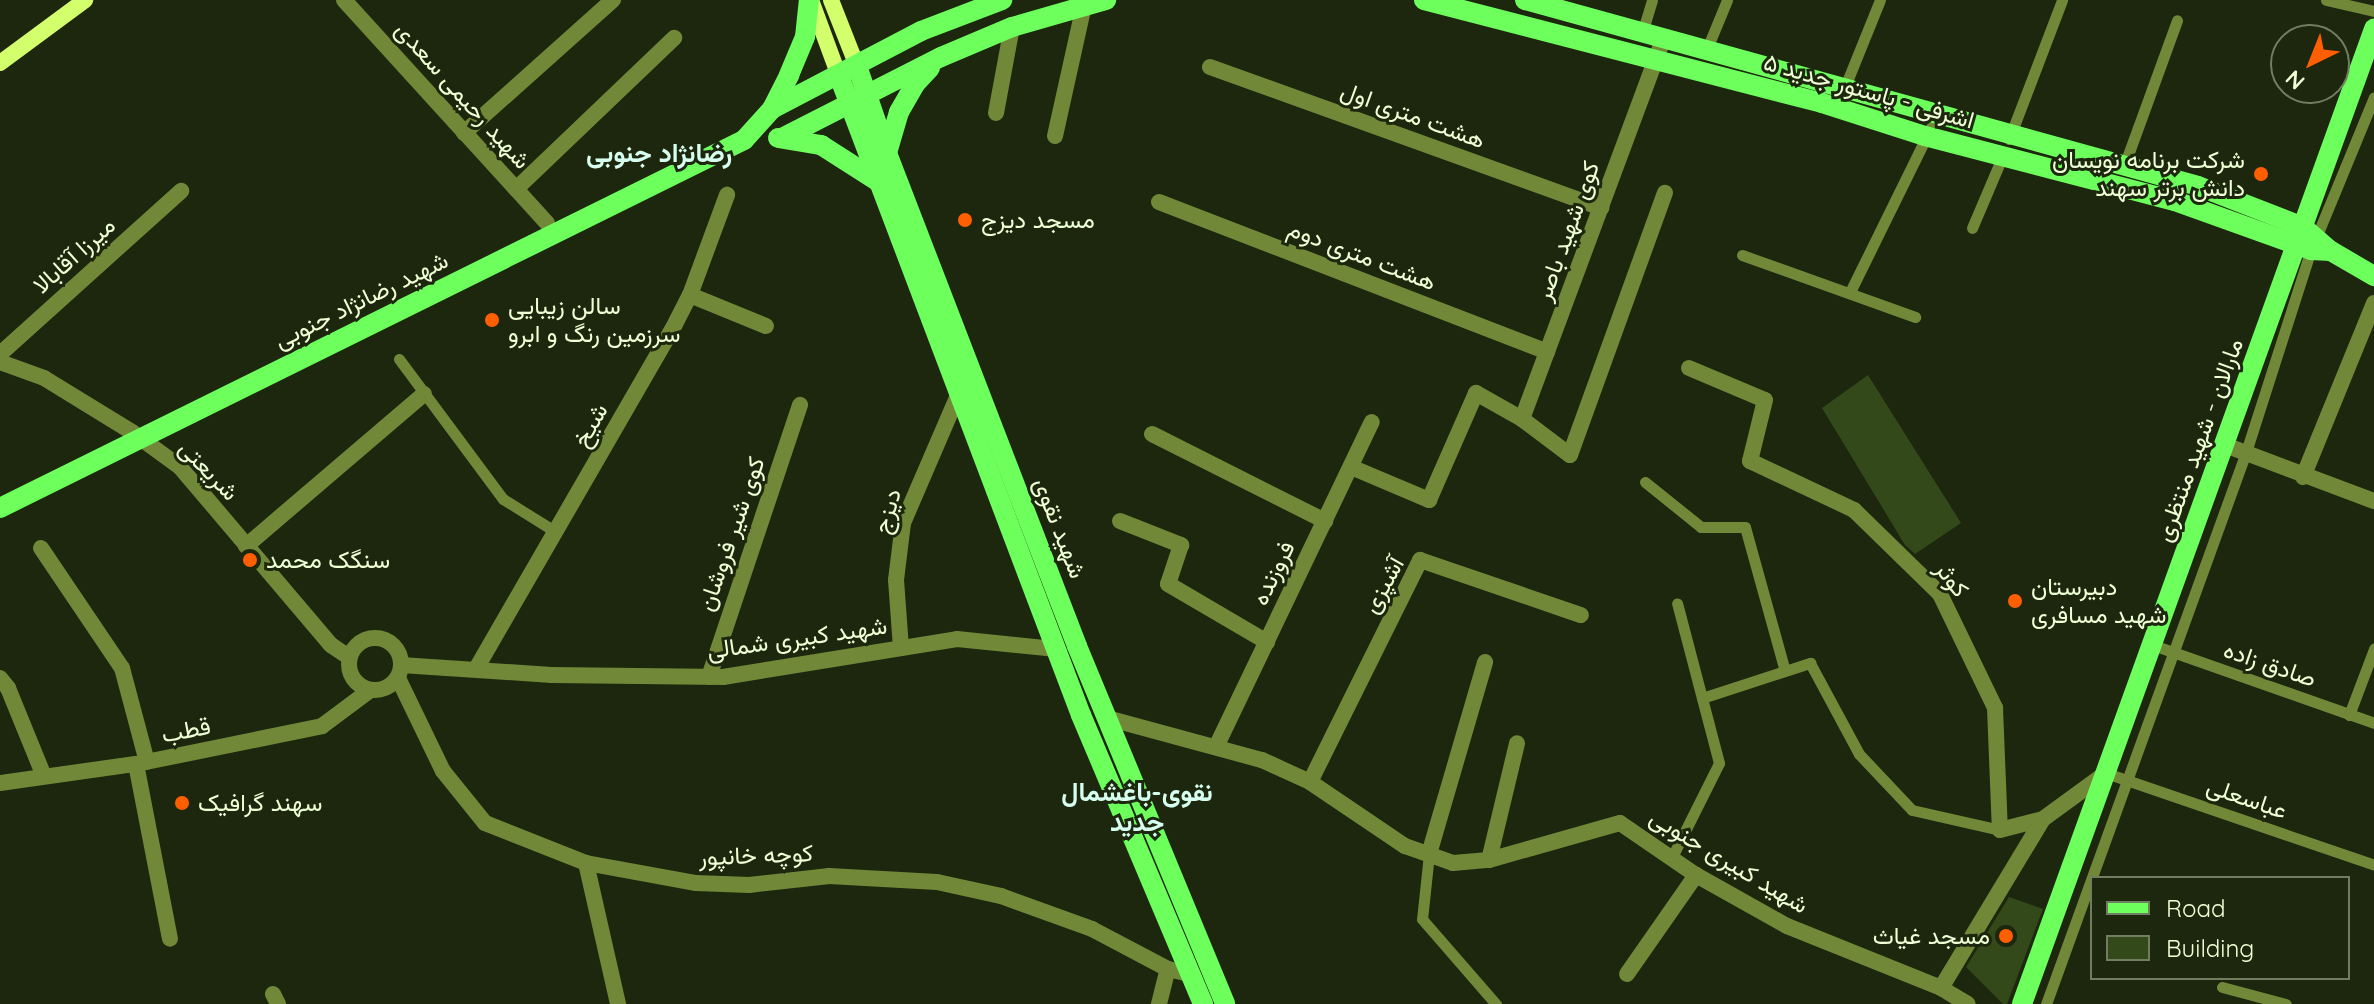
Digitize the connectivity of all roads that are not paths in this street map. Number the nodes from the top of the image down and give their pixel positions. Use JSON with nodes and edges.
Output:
{"nodes":[{"id":1,"x":85,"y":0,"type":"edge"},
{"id":2,"x":344,"y":0,"type":"edge"},
{"id":3,"x":613,"y":0,"type":"edge"},
{"id":4,"x":810,"y":0,"type":"edge"},
{"id":5,"x":831,"y":0,"type":"edge"},
{"id":6,"x":1002,"y":0,"type":"edge"},
{"id":7,"x":1106,"y":0,"type":"edge"},
{"id":8,"x":1424,"y":0,"type":"edge"},
{"id":9,"x":1525,"y":0,"type":"edge"},
{"id":10,"x":1652,"y":0,"type":"edge"},
{"id":11,"x":1727,"y":0,"type":"edge"},
{"id":12,"x":1880,"y":0,"type":"edge"},
{"id":13,"x":2062,"y":0,"type":"edge"},
{"id":14,"x":2326,"y":0,"type":"edge"},
{"id":15,"x":1084,"y":5,"type":"junction"},
{"id":16,"x":2374,"y":11,"type":"edge"},
{"id":17,"x":2177,"y":20,"type":"dead end"},
{"id":18,"x":1012,"y":27,"type":"junction"},
{"id":19,"x":2374,"y":29,"type":"edge"},
{"id":20,"x":1642,"y":33,"type":"junction"},
{"id":21,"x":674,"y":38,"type":"dead end"},
{"id":22,"x":1663,"y":39,"type":"junction"},
{"id":23,"x":1706,"y":51,"type":"junction"},
{"id":24,"x":941,"y":57,"type":"junction"},
{"id":25,"x":1656,"y":59,"type":"junction"},
{"id":26,"x":0,"y":63,"type":"edge"},
{"id":27,"x":857,"y":66,"type":"junction"},
{"id":28,"x":1210,"y":67,"type":"dead end"},
{"id":29,"x":839,"y":76,"type":"junction"},
{"id":30,"x":1844,"y":89,"type":"junction"},
{"id":31,"x":2374,"y":97,"type":"edge"},
{"id":32,"x":860,"y":100,"type":"junction"},
{"id":33,"x":772,"y":109,"type":"junction"},
{"id":34,"x":996,"y":113,"type":"dead end"},
{"id":35,"x":1937,"y":115,"type":"junction"},
{"id":36,"x":464,"y":133,"type":"junction"},
{"id":37,"x":2011,"y":135,"type":"junction"},
{"id":38,"x":1055,"y":136,"type":"dead end"},
{"id":39,"x":1925,"y":136,"type":"junction"},
{"id":40,"x":782,"y":138,"type":"junction"},
{"id":41,"x":744,"y":140,"type":"junction"},
{"id":42,"x":887,"y":153,"type":"junction"},
{"id":43,"x":2003,"y":155,"type":"junction"},
{"id":44,"x":2124,"y":166,"type":"junction"},
{"id":45,"x":882,"y":184,"type":"junction"},
{"id":46,"x":516,"y":189,"type":"junction"},
{"id":47,"x":181,"y":191,"type":"dead end"},
{"id":48,"x":1665,"y":193,"type":"dead end"},
{"id":49,"x":727,"y":195,"type":"dead end"},
{"id":50,"x":1159,"y":202,"type":"dead end"},
{"id":51,"x":1601,"y":208,"type":"junction"},
{"id":52,"x":547,"y":223,"type":"dead end"},
{"id":53,"x":1972,"y":228,"type":"dead end"},
{"id":54,"x":2312,"y":241,"type":"junction"},
{"id":55,"x":1742,"y":255,"type":"dead end"},
{"id":56,"x":2374,"y":276,"type":"edge"},
{"id":57,"x":1850,"y":292,"type":"junction"},
{"id":58,"x":690,"y":295,"type":"junction"},
{"id":59,"x":2374,"y":303,"type":"edge"},
{"id":60,"x":1915,"y":317,"type":"dead end"},
{"id":61,"x":766,"y":326,"type":"dead end"},
{"id":62,"x":1547,"y":352,"type":"junction"},
{"id":63,"x":0,"y":354,"type":"edge"},
{"id":64,"x":399,"y":359,"type":"dead end"},
{"id":65,"x":0,"y":362,"type":"edge"},
{"id":66,"x":1689,"y":368,"type":"dead end"},
{"id":67,"x":424,"y":394,"type":"junction"},
{"id":68,"x":958,"y":395,"type":"junction"},
{"id":69,"x":800,"y":405,"type":"dead end"},
{"id":70,"x":1522,"y":419,"type":"junction"},
{"id":71,"x":1372,"y":422,"type":"dead end"},
{"id":72,"x":1152,"y":434,"type":"dead end"},
{"id":73,"x":2225,"y":445,"type":"junction"},
{"id":74,"x":2245,"y":455,"type":"junction"},
{"id":75,"x":1351,"y":467,"type":"junction"},
{"id":76,"x":2303,"y":477,"type":"junction"},
{"id":77,"x":1645,"y":482,"type":"dead end"},
{"id":78,"x":2374,"y":501,"type":"edge"},
{"id":79,"x":0,"y":508,"type":"edge"},
{"id":80,"x":1120,"y":521,"type":"dead end"},
{"id":81,"x":1325,"y":521,"type":"junction"},
{"id":82,"x":556,"y":532,"type":"junction"},
{"id":83,"x":246,"y":546,"type":"junction"},
{"id":84,"x":41,"y":548,"type":"dead end"},
{"id":85,"x":1677,"y":603,"type":"dead end"},
{"id":86,"x":1581,"y":615,"type":"dead end"},
{"id":87,"x":1267,"y":642,"type":"junction"},
{"id":88,"x":2153,"y":645,"type":"junction"},
{"id":89,"x":901,"y":648,"type":"junction"},
{"id":90,"x":1056,"y":649,"type":"junction"},
{"id":91,"x":2374,"y":649,"type":"edge"},
{"id":92,"x":2173,"y":653,"type":"junction"},
{"id":93,"x":349,"y":657,"type":"junction"},
{"id":94,"x":1485,"y":662,"type":"dead end"},
{"id":95,"x":476,"y":669,"type":"junction"},
{"id":96,"x":400,"y":671,"type":"junction"},
{"id":97,"x":1785,"y":671,"type":"junction"},
{"id":98,"x":709,"y":677,"type":"junction"},
{"id":99,"x":0,"y":678,"type":"edge"},
{"id":100,"x":369,"y":691,"type":"junction"},
{"id":101,"x":1702,"y":698,"type":"junction"},
{"id":102,"x":2349,"y":715,"type":"junction"},
{"id":103,"x":1107,"y":718,"type":"junction"},
{"id":104,"x":2374,"y":723,"type":"edge"},
{"id":105,"x":1517,"y":743,"type":"dead end"},
{"id":106,"x":1217,"y":745,"type":"junction"},
{"id":107,"x":141,"y":763,"type":"junction"},
{"id":108,"x":2106,"y":773,"type":"junction"},
{"id":109,"x":44,"y":776,"type":"junction"},
{"id":110,"x":2127,"y":779,"type":"junction"},
{"id":111,"x":1310,"y":782,"type":"junction"},
{"id":112,"x":0,"y":783,"type":"edge"},
{"id":113,"x":2043,"y":819,"type":"junction"},
{"id":114,"x":2000,"y":830,"type":"junction"},
{"id":115,"x":1429,"y":854,"type":"junction"},
{"id":116,"x":1672,"y":857,"type":"junction"},
{"id":117,"x":1489,"y":860,"type":"junction"},
{"id":118,"x":586,"y":863,"type":"junction"},
{"id":119,"x":2374,"y":865,"type":"edge"},
{"id":120,"x":1696,"y":875,"type":"junction"},
{"id":121,"x":2092,"y":876,"type":"edge"},
{"id":122,"x":2090,"y":882,"type":"edge"},
{"id":123,"x":170,"y":939,"type":"dead end"},
{"id":124,"x":1168,"y":969,"type":"junction"},
{"id":125,"x":1190,"y":974,"type":"junction"},
{"id":126,"x":1627,"y":974,"type":"dead end"},
{"id":127,"x":2222,"y":987,"type":"dead end"},
{"id":128,"x":1941,"y":988,"type":"junction"},
{"id":129,"x":618,"y":1004,"type":"edge"},
{"id":130,"x":1159,"y":1004,"type":"edge"},
{"id":131,"x":1203,"y":1004,"type":"edge"},
{"id":132,"x":1225,"y":1004,"type":"edge"},
{"id":133,"x":1496,"y":1004,"type":"edge"},
{"id":134,"x":1968,"y":1004,"type":"edge"},
{"id":135,"x":2022,"y":1004,"type":"edge"},
{"id":136,"x":2046,"y":1004,"type":"edge"},
{"id":137,"x":2286,"y":1004,"type":"edge"}],
"edges":[{"from":1,"to":26,"type":"main road"},
{"from":2,"to":36,"type":"street","name":"شهید رحیمی سعدی"},
{"from":3,"to":36,"type":"street"},
{"from":4,"to":29,"type":"main road"},
{"from":4,"to":33,"type":"main road"},
{"from":5,"to":27,"type":"main road"},
{"from":6,"to":27,"type":"main road"},
{"from":7,"to":15,"type":"main road"},
{"from":8,"to":25,"type":"main road","name":"اشرفی - پاستور جدید ۵"},
{"from":9,"to":20,"type":"main road","name":"اشرفی - پاستور جدید ۵"},
{"from":10,"to":20,"type":"lane"},
{"from":11,"to":23,"type":"lane"},
{"from":12,"to":30,"type":"lane"},
{"from":13,"to":37,"type":"lane"},
{"from":14,"to":16,"type":"lane"},
{"from":15,"to":18,"type":"main road"},
{"from":15,"to":38,"type":"street"},
{"from":17,"to":44,"type":"lane"},
{"from":18,"to":24,"type":"main road"},
{"from":18,"to":34,"type":"street"},
{"from":19,"to":54,"type":"main road","name":"مارالان - شهید منتظری"},
{"from":20,"to":22,"type":"main road","name":"اشرفی - پاستور جدید ۵"},
{"from":21,"to":46,"type":"street"},
{"from":22,"to":23,"type":"main road","name":"اشرفی - پاستور جدید ۵"},
{"from":22,"to":25,"type":"street","name":"کوی شهید باصر"},
{"from":23,"to":30,"type":"main road","name":"اشرفی - پاستور جدید ۵"},
{"from":24,"to":32,"type":"main road"},
{"from":24,"to":42,"type":"main road"},
{"from":25,"to":39,"type":"main road","name":"اشرفی - پاستور جدید ۵"},
{"from":25,"to":51,"type":"street","name":"کوی شهید باصر"},
{"from":27,"to":29,"type":"main road"},
{"from":27,"to":32,"type":"main road","name":"شهید نقوی"},
{"from":28,"to":51,"type":"street","name":"هشت متری اول"},
{"from":29,"to":32,"type":"main road","name":"شهید نقوی"},
{"from":29,"to":33,"type":"main road"},
{"from":30,"to":35,"type":"main road","name":"اشرفی - پاستور جدید ۵"},
{"from":31,"to":54,"type":"lane","name":"مارالان - شهید منتظری"},
{"from":32,"to":40,"type":"main road"},
{"from":32,"to":42,"type":"main road","name":"شهید نقوی"},
{"from":32,"to":45,"type":"main road","name":"شهید نقوی"},
{"from":33,"to":41,"type":"main road"},
{"from":35,"to":37,"type":"main road","name":"اشرفی - پاستور جدید ۵"},
{"from":35,"to":39,"type":"lane"},
{"from":36,"to":46,"type":"street","name":"شهید رحیمی سعدی"},
{"from":37,"to":43,"type":"lane"},
{"from":37,"to":44,"type":"main road","name":"اشرفی - پاستور جدید ۵"},
{"from":39,"to":43,"type":"main road","name":"اشرفی - پاستور جدید ۵"},
{"from":39,"to":57,"type":"lane"},
{"from":40,"to":41,"type":"main road"},
{"from":40,"to":45,"type":"main road"},
{"from":41,"to":79,"type":"main road","name":"شهید رضانژاد جنوبی"},
{"from":42,"to":103,"type":"main road","name":"شهید نقوی"},
{"from":43,"to":53,"type":"lane"},
{"from":43,"to":54,"type":"main road","name":"اشرفی - پاستور جدید ۵"},
{"from":44,"to":54,"type":"main road","name":"اشرفی - پاستور جدید ۵"},
{"from":45,"to":68,"type":"main road","name":"شهید نقوی"},
{"from":46,"to":52,"type":"street","name":"شهید رحیمی سعدی"},
{"from":47,"to":63,"type":"street","name":"میرزا آقابالا"},
{"from":48,"to":70,"type":"street"},
{"from":49,"to":58,"type":"street","name":"شیخ"},
{"from":50,"to":62,"type":"street","name":"هشت متری دوم"},
{"from":51,"to":62,"type":"street","name":"کوی شهید باصر"},
{"from":54,"to":56,"type":"main road"},
{"from":54,"to":73,"type":"main road","name":"مارالان - شهید منتظری"},
{"from":54,"to":74,"type":"lane","name":"مارالان - شهید منتظری"},
{"from":55,"to":57,"type":"lane"},
{"from":57,"to":60,"type":"lane"},
{"from":58,"to":61,"type":"street"},
{"from":58,"to":82,"type":"street","name":"شیخ"},
{"from":59,"to":76,"type":"street"},
{"from":62,"to":70,"type":"street","name":"کوی شهید باصر"},
{"from":64,"to":67,"type":"lane"},
{"from":65,"to":83,"type":"street","name":"شریعتی"},
{"from":66,"to":114,"type":"street","name":"کوثر"},
{"from":67,"to":82,"type":"lane"},
{"from":67,"to":83,"type":"street"},
{"from":68,"to":89,"type":"street","name":"دیزج"},
{"from":68,"to":90,"type":"main road","name":"شهید نقوی"},
{"from":69,"to":98,"type":"street","name":"کوی شیر فروشان"},
{"from":70,"to":75,"type":"street"},
{"from":71,"to":75,"type":"street","name":"فروزنده"},
{"from":72,"to":81,"type":"street"},
{"from":73,"to":74,"type":"street"},
{"from":73,"to":88,"type":"main road","name":"مارالان - شهید منتظری"},
{"from":74,"to":76,"type":"street"},
{"from":74,"to":92,"type":"lane","name":"مارالان - شهید منتظری"},
{"from":75,"to":81,"type":"street","name":"فروزنده"},
{"from":76,"to":78,"type":"street"},
{"from":77,"to":97,"type":"lane"},
{"from":80,"to":87,"type":"street"},
{"from":81,"to":87,"type":"street","name":"فروزنده"},
{"from":82,"to":95,"type":"street","name":"شیخ"},
{"from":83,"to":93,"type":"street","name":"شریعتی"},
{"from":84,"to":107,"type":"street"},
{"from":85,"to":101,"type":"lane"},
{"from":86,"to":111,"type":"street","name":"آشپزی"},
{"from":87,"to":106,"type":"street","name":"فروزنده"},
{"from":88,"to":92,"type":"lane","name":"صادق زاده"},
{"from":88,"to":108,"type":"main road","name":"مارالان - شهید منتظری"},
{"from":89,"to":90,"type":"street","name":"شهید کبیری شمالی"},
{"from":89,"to":98,"type":"street","name":"شهید کبیری شمالی"},
{"from":90,"to":125,"type":"main road","name":"شهید نقوی"},
{"from":91,"to":102,"type":"lane"},
{"from":92,"to":102,"type":"lane","name":"صادق زاده"},
{"from":92,"to":110,"type":"lane","name":"مارالان - شهید منتظری"},
{"from":93,"to":96,"type":"street"},
{"from":93,"to":100,"type":"street"},
{"from":94,"to":115,"type":"street"},
{"from":95,"to":96,"type":"street","name":"شهید کبیری شمالی"},
{"from":95,"to":98,"type":"street","name":"شهید کبیری شمالی"},
{"from":96,"to":100,"type":"street"},
{"from":96,"to":118,"type":"street","name":"کوچه خانپور"},
{"from":97,"to":101,"type":"lane"},
{"from":97,"to":114,"type":"lane"},
{"from":99,"to":109,"type":"street"},
{"from":100,"to":107,"type":"street","name":"قطب"},
{"from":101,"to":116,"type":"lane"},
{"from":102,"to":104,"type":"lane","name":"صادق زاده"},
{"from":103,"to":106,"type":"street","name":"شهید کبیری جنوبی"},
{"from":103,"to":132,"type":"main road","name":"شهید نقوی"},
{"from":105,"to":117,"type":"street"},
{"from":106,"to":111,"type":"street","name":"شهید کبیری جنوبی"},
{"from":107,"to":109,"type":"street","name":"قطب"},
{"from":107,"to":123,"type":"street"},
{"from":108,"to":110,"type":"lane","name":"عباسعلی"},
{"from":108,"to":113,"type":"street"},
{"from":108,"to":135,"type":"main road","name":"مارالان - شهید منتظری"},
{"from":109,"to":112,"type":"street","name":"قطب"},
{"from":110,"to":119,"type":"lane","name":"عباسعلی"},
{"from":110,"to":121,"type":"lane","name":"مارالان - شهید منتظری"},
{"from":111,"to":115,"type":"street","name":"شهید کبیری جنوبی"},
{"from":113,"to":114,"type":"street"},
{"from":113,"to":128,"type":"street"},
{"from":115,"to":117,"type":"street","name":"شهید کبیری جنوبی"},
{"from":115,"to":133,"type":"lane"},
{"from":116,"to":117,"type":"street","name":"شهید کبیری جنوبی"},
{"from":116,"to":120,"type":"street","name":"شهید کبیری جنوبی"},
{"from":118,"to":124,"type":"street","name":"کوچه خانپور"},
{"from":118,"to":129,"type":"street"},
{"from":120,"to":126,"type":"street"},
{"from":120,"to":128,"type":"street","name":"شهید کبیری جنوبی"},
{"from":122,"to":136,"type":"lane","name":"مارالان - شهید منتظری"},
{"from":124,"to":125,"type":"street","name":"کوچه خانپور"},
{"from":124,"to":130,"type":"street"},
{"from":125,"to":131,"type":"main road","name":"شهید نقوی"},
{"from":127,"to":137,"type":"lane"},
{"from":128,"to":134,"type":"street","name":"شهید کبیری جنوبی"}]}
